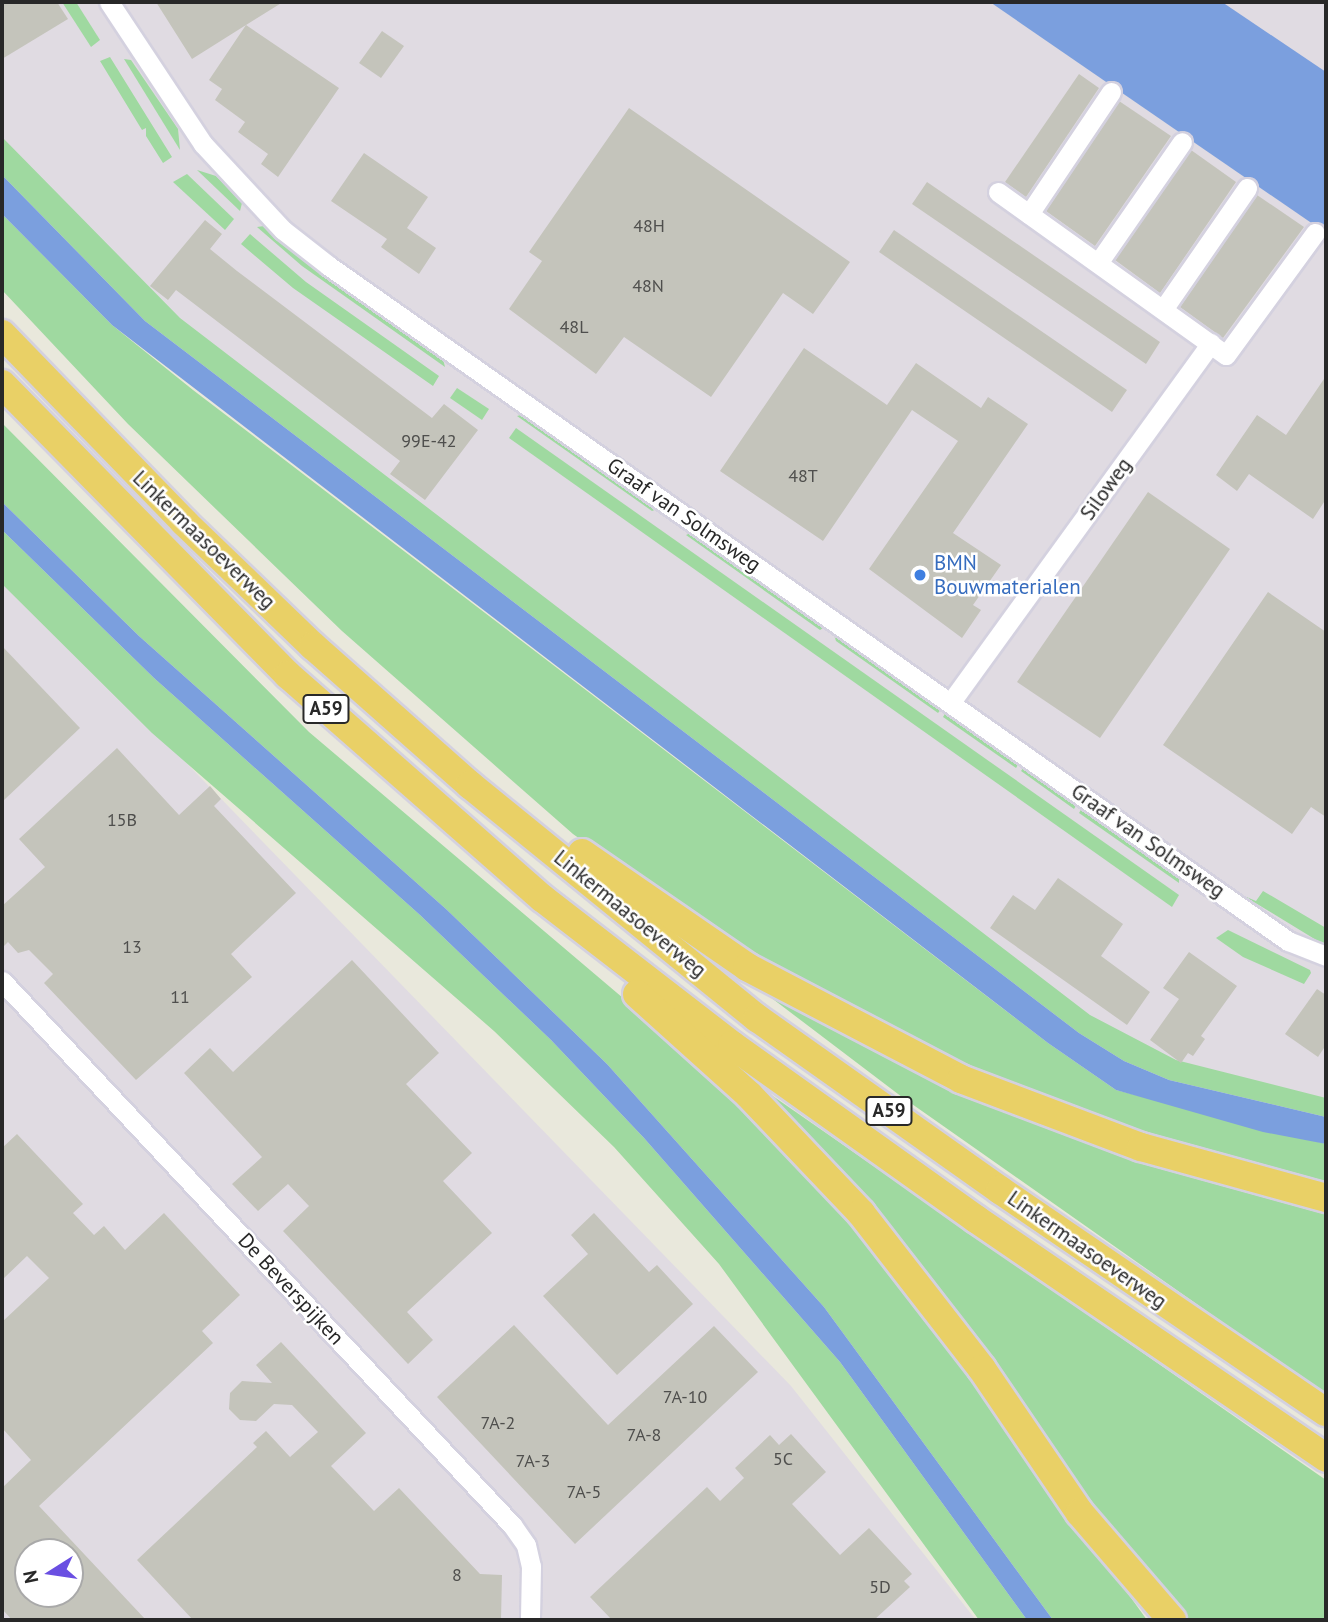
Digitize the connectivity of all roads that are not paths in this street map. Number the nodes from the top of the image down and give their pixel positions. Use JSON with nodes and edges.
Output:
{"nodes":[{"id":1,"x":109,"y":2,"type":"edge"},
{"id":2,"x":1111,"y":92,"type":"dead end"},
{"id":3,"x":1182,"y":142,"type":"dead end"},
{"id":4,"x":1247,"y":188,"type":"dead end"},
{"id":5,"x":998,"y":192,"type":"dead end"},
{"id":6,"x":1029,"y":214,"type":"junction"},
{"id":7,"x":1314,"y":233,"type":"dead end"},
{"id":8,"x":1098,"y":263,"type":"junction"},
{"id":9,"x":1164,"y":308,"type":"junction"},
{"id":10,"x":2,"y":334,"type":"edge"},
{"id":11,"x":1211,"y":343,"type":"junction"},
{"id":12,"x":2,"y":384,"type":"edge"},
{"id":13,"x":951,"y":702,"type":"junction"},
{"id":14,"x":470,"y":785,"type":"junction"},
{"id":15,"x":542,"y":898,"type":"junction"},
{"id":16,"x":1326,"y":956,"type":"edge"},
{"id":17,"x":2,"y":981,"type":"edge"},
{"id":18,"x":1326,"y":1198,"type":"edge"},
{"id":19,"x":1326,"y":1412,"type":"edge"},
{"id":20,"x":1326,"y":1458,"type":"edge"},
{"id":21,"x":530,"y":1620,"type":"edge"},
{"id":22,"x":1172,"y":1620,"type":"edge"}],
"edges":[{"from":1,"to":13,"type":"street","name":"Graaf van Solmsweg"},
{"from":2,"to":6,"type":"street"},
{"from":3,"to":8,"type":"street"},
{"from":4,"to":9,"type":"street"},
{"from":5,"to":6,"type":"street"},
{"from":6,"to":8,"type":"street"},
{"from":7,"to":11,"type":"street"},
{"from":8,"to":9,"type":"street"},
{"from":9,"to":11,"type":"street"},
{"from":10,"to":14,"type":"highway","name":"Linkermaasoeverweg","number":"A59"},
{"from":11,"to":13,"type":"street","name":"Siloweg"},
{"from":12,"to":15,"type":"highway","name":"Linkermaasoeverweg","number":"A59"},
{"from":13,"to":16,"type":"street","name":"Graaf van Solmsweg"},
{"from":14,"to":18,"type":"highway","number":"A59"},
{"from":14,"to":19,"type":"highway","name":"Linkermaasoeverweg","number":"A59"},
{"from":15,"to":20,"type":"highway","name":"Linkermaasoeverweg","number":"A59"},
{"from":15,"to":22,"type":"highway","number":"A59"},
{"from":17,"to":21,"type":"street","name":"De Beverspijken"}]}
